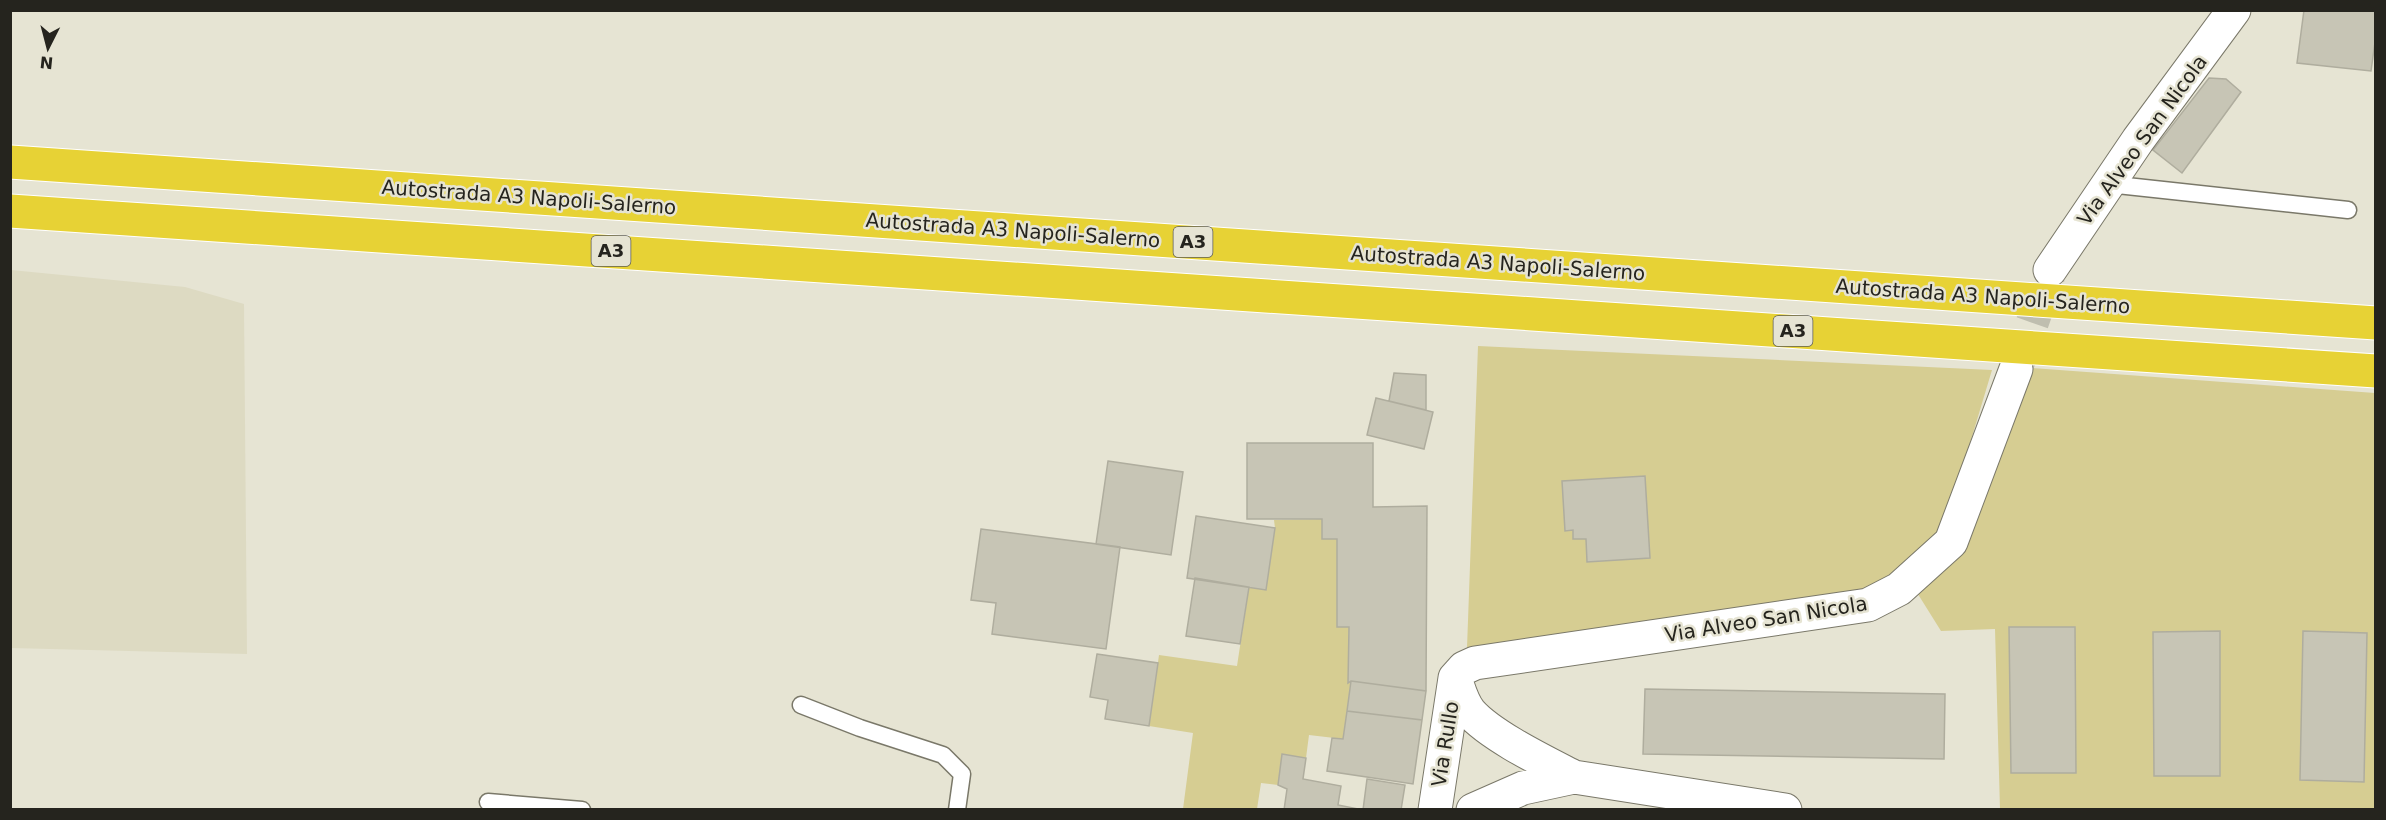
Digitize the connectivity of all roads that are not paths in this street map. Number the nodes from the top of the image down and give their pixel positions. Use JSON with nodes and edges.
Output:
{"nodes":[{"id":1,"x":2234,"y":10,"type":"edge"},
{"id":2,"x":10,"y":162,"type":"edge"},
{"id":3,"x":2108,"y":184,"type":"junction"},
{"id":4,"x":2348,"y":210,"type":"dead end"},
{"id":5,"x":10,"y":211,"type":"edge"},
{"id":6,"x":2050,"y":270,"type":"tunnel mouth"},
{"id":7,"x":2376,"y":323,"type":"edge"},
{"id":8,"x":2016,"y":369,"type":"tunnel mouth"},
{"id":9,"x":2376,"y":371,"type":"edge"},
{"id":10,"x":1455,"y":678,"type":"junction"},
{"id":11,"x":801,"y":705,"type":"dead end"},
{"id":12,"x":1574,"y":777,"type":"junction"},
{"id":13,"x":488,"y":802,"type":"dead end"},
{"id":14,"x":582,"y":810,"type":"edge"},
{"id":15,"x":957,"y":810,"type":"edge"},
{"id":16,"x":1435,"y":810,"type":"edge"},
{"id":17,"x":1473,"y":810,"type":"edge"},
{"id":18,"x":1785,"y":810,"type":"edge"}],
"edges":[{"from":1,"to":3,"type":"street","name":"Via Alveo San Nicola"},
{"from":2,"to":7,"type":"highway","name":"Autostrada A3 Napoli-Salerno","number":"A3"},
{"from":3,"to":4,"type":"lane"},
{"from":3,"to":6,"type":"street","name":"Via Alveo San Nicola"},
{"from":5,"to":9,"type":"highway","number":"A3"},
{"from":8,"to":10,"type":"street","name":"Via Alveo San Nicola"},
{"from":10,"to":12,"type":"street"},
{"from":10,"to":16,"type":"street","name":"Via Rullo"},
{"from":11,"to":15,"type":"lane"},
{"from":12,"to":17,"type":"street"},
{"from":12,"to":18,"type":"street"},
{"from":13,"to":14,"type":"lane"}]}
